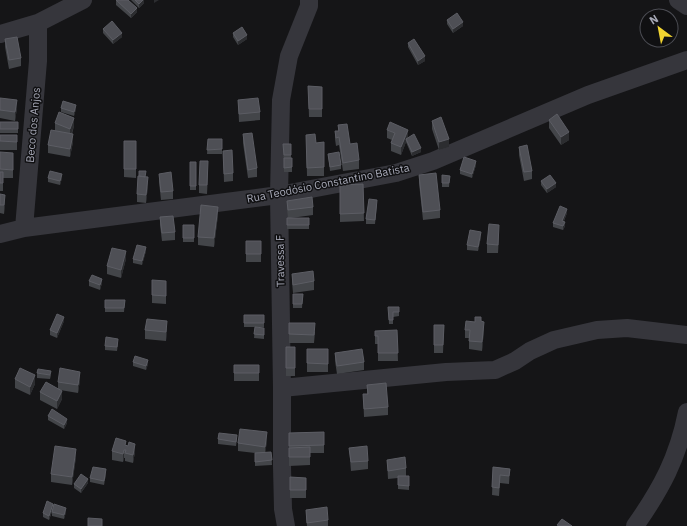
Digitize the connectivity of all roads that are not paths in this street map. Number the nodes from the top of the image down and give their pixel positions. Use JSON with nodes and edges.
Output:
{"nodes":[{"id":1,"x":83,"y":0,"type":"edge"},
{"id":2,"x":309,"y":0,"type":"edge"},
{"id":3,"x":678,"y":0,"type":"edge"},
{"id":4,"x":687,"y":6,"type":"edge"},
{"id":5,"x":38,"y":23,"type":"junction"},
{"id":6,"x":0,"y":34,"type":"edge"},
{"id":7,"x":687,"y":60,"type":"edge"},
{"id":8,"x":279,"y":195,"type":"junction"},
{"id":9,"x":24,"y":228,"type":"junction"},
{"id":10,"x":0,"y":234,"type":"edge"},
{"id":11,"x":687,"y":336,"type":"edge"},
{"id":12,"x":282,"y":388,"type":"junction"},
{"id":13,"x":687,"y":412,"type":"edge"},
{"id":14,"x":286,"y":526,"type":"edge"},
{"id":15,"x":635,"y":526,"type":"edge"}],
"edges":[{"from":1,"to":5,"type":"street"},
{"from":2,"to":8,"type":"street","name":"Travessa F"},
{"from":3,"to":4,"type":"street"},
{"from":5,"to":6,"type":"street"},
{"from":5,"to":9,"type":"street","name":"Beco dos Anjos"},
{"from":7,"to":8,"type":"street","name":"Rua Teodósio Constantino Batista"},
{"from":8,"to":9,"type":"street","name":"Rua Teodósio Constantino Batista"},
{"from":8,"to":12,"type":"street","name":"Travessa F"},
{"from":9,"to":10,"type":"street","name":"Rua Teodósio Constantino Batista"},
{"from":11,"to":12,"type":"street"},
{"from":12,"to":14,"type":"street","name":"Travessa F"},
{"from":13,"to":15,"type":"street"}]}
